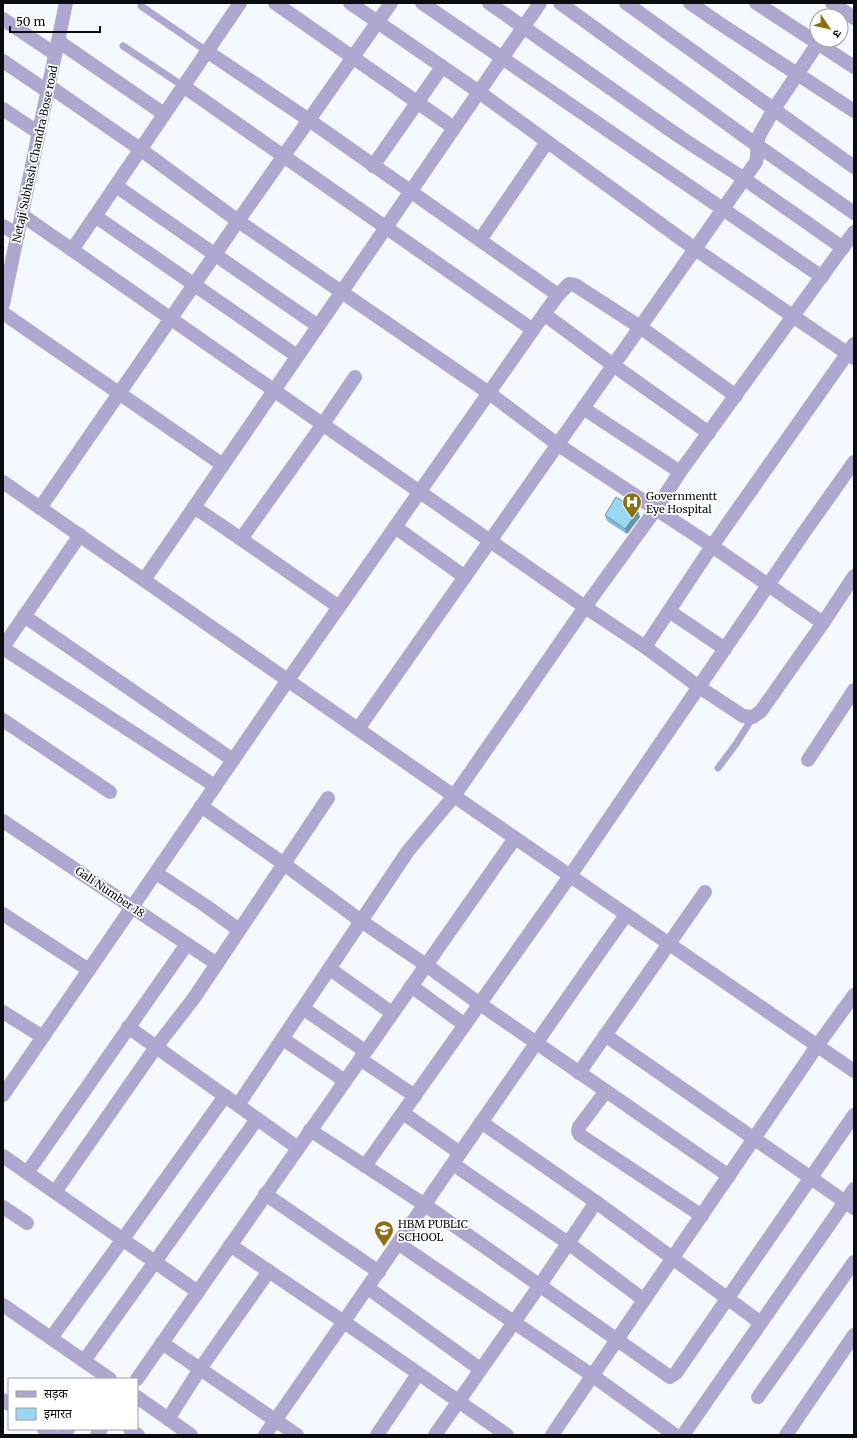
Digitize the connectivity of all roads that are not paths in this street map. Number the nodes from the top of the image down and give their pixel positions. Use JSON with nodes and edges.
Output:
{"nodes":[{"id":1,"x":66,"y":3,"type":"edge"},
{"id":2,"x":240,"y":3,"type":"edge"},
{"id":3,"x":275,"y":3,"type":"edge"},
{"id":4,"x":350,"y":3,"type":"edge"},
{"id":5,"x":392,"y":3,"type":"edge"},
{"id":6,"x":422,"y":3,"type":"edge"},
{"id":7,"x":489,"y":3,"type":"edge"},
{"id":8,"x":540,"y":3,"type":"edge"},
{"id":9,"x":560,"y":3,"type":"edge"},
{"id":10,"x":626,"y":3,"type":"edge"},
{"id":11,"x":690,"y":3,"type":"edge"},
{"id":12,"x":756,"y":3,"type":"edge"},
{"id":13,"x":141,"y":6,"type":"dead end"},
{"id":14,"x":3,"y":19,"type":"edge"},
{"id":15,"x":378,"y":23,"type":"junction"},
{"id":16,"x":524,"y":27,"type":"junction"},
{"id":17,"x":809,"y":35,"type":"edge"},
{"id":18,"x":123,"y":46,"type":"dead end"},
{"id":19,"x":57,"y":47,"type":"junction"},
{"id":20,"x":814,"y":48,"type":"edge"},
{"id":21,"x":828,"y":48,"type":"edge"},
{"id":22,"x":208,"y":52,"type":"junction"},
{"id":23,"x":353,"y":58,"type":"junction"},
{"id":24,"x":502,"y":58,"type":"junction"},
{"id":25,"x":3,"y":61,"type":"edge"},
{"id":26,"x":442,"y":67,"type":"junction"},
{"id":27,"x":854,"y":67,"type":"edge"},
{"id":28,"x":798,"y":73,"type":"junction"},
{"id":29,"x":183,"y":86,"type":"junction"},
{"id":30,"x":48,"y":89,"type":"junction"},
{"id":31,"x":478,"y":92,"type":"junction"},
{"id":32,"x":417,"y":103,"type":"junction"},
{"id":33,"x":3,"y":109,"type":"edge"},
{"id":34,"x":774,"y":109,"type":"junction"},
{"id":35,"x":854,"y":111,"type":"edge"},
{"id":36,"x":164,"y":114,"type":"junction"},
{"id":37,"x":309,"y":120,"type":"junction"},
{"id":38,"x":454,"y":128,"type":"junction"},
{"id":39,"x":39,"y":133,"type":"junction"},
{"id":40,"x":547,"y":142,"type":"junction"},
{"id":41,"x":758,"y":146,"type":"junction"},
{"id":42,"x":140,"y":149,"type":"junction"},
{"id":43,"x":284,"y":156,"type":"junction"},
{"id":44,"x":373,"y":166,"type":"junction"},
{"id":45,"x":854,"y":167,"type":"edge"},
{"id":46,"x":743,"y":178,"type":"junction"},
{"id":47,"x":116,"y":186,"type":"junction"},
{"id":48,"x":410,"y":192,"type":"junction"},
{"id":49,"x":722,"y":209,"type":"junction"},
{"id":50,"x":854,"y":213,"type":"edge"},
{"id":51,"x":22,"y":215,"type":"junction"},
{"id":52,"x":95,"y":216,"type":"junction"},
{"id":53,"x":238,"y":221,"type":"junction"},
{"id":54,"x":3,"y":226,"type":"edge"},
{"id":55,"x":386,"y":228,"type":"junction"},
{"id":56,"x":854,"y":232,"type":"edge"},
{"id":57,"x":18,"y":235,"type":"junction"},
{"id":58,"x":480,"y":240,"type":"junction"},
{"id":59,"x":843,"y":248,"type":"junction"},
{"id":60,"x":695,"y":249,"type":"junction"},
{"id":61,"x":72,"y":250,"type":"junction"},
{"id":62,"x":215,"y":254,"type":"junction"},
{"id":63,"x":6,"y":276,"type":"edge"},
{"id":64,"x":822,"y":277,"type":"junction"},
{"id":65,"x":194,"y":285,"type":"junction"},
{"id":66,"x":342,"y":292,"type":"junction"},
{"id":67,"x":558,"y":295,"type":"junction"},
{"id":68,"x":3,"y":304,"type":"edge"},
{"id":69,"x":3,"y":313,"type":"edge"},
{"id":70,"x":544,"y":314,"type":"junction"},
{"id":71,"x":793,"y":316,"type":"junction"},
{"id":72,"x":171,"y":319,"type":"junction"},
{"id":73,"x":318,"y":326,"type":"junction"},
{"id":74,"x":640,"y":328,"type":"junction"},
{"id":75,"x":533,"y":330,"type":"junction"},
{"id":76,"x":852,"y":352,"type":"edge"},
{"id":77,"x":297,"y":356,"type":"junction"},
{"id":78,"x":613,"y":365,"type":"junction"},
{"id":79,"x":355,"y":377,"type":"dead end"},
{"id":80,"x":274,"y":390,"type":"junction"},
{"id":81,"x":489,"y":393,"type":"junction"},
{"id":82,"x":119,"y":394,"type":"junction"},
{"id":83,"x":736,"y":396,"type":"junction"},
{"id":84,"x":583,"y":408,"type":"junction"},
{"id":85,"x":323,"y":424,"type":"junction"},
{"id":86,"x":709,"y":433,"type":"junction"},
{"id":87,"x":557,"y":444,"type":"junction"},
{"id":88,"x":854,"y":462,"type":"edge"},
{"id":89,"x":223,"y":465,"type":"junction"},
{"id":90,"x":680,"y":472,"type":"junction"},
{"id":91,"x":3,"y":482,"type":"edge"},
{"id":92,"x":420,"y":492,"type":"junction"},
{"id":93,"x":194,"y":507,"type":"junction"},
{"id":94,"x":40,"y":508,"type":"junction"},
{"id":95,"x":656,"y":509,"type":"junction"},
{"id":96,"x":395,"y":527,"type":"junction"},
{"id":97,"x":80,"y":535,"type":"junction"},
{"id":98,"x":241,"y":539,"type":"junction"},
{"id":99,"x":490,"y":540,"type":"junction"},
{"id":100,"x":712,"y":546,"type":"junction"},
{"id":101,"x":465,"y":576,"type":"junction"},
{"id":102,"x":854,"y":576,"type":"edge"},
{"id":103,"x":144,"y":580,"type":"junction"},
{"id":104,"x":769,"y":585,"type":"junction"},
{"id":105,"x":339,"y":607,"type":"junction"},
{"id":106,"x":585,"y":607,"type":"junction"},
{"id":107,"x":669,"y":611,"type":"junction"},
{"id":108,"x":24,"y":616,"type":"junction"},
{"id":109,"x":823,"y":623,"type":"junction"},
{"id":110,"x":645,"y":646,"type":"junction"},
{"id":111,"x":3,"y":648,"type":"edge"},
{"id":112,"x":725,"y":649,"type":"junction"},
{"id":113,"x":288,"y":680,"type":"junction"},
{"id":114,"x":699,"y":687,"type":"junction"},
{"id":115,"x":854,"y":690,"type":"edge"},
{"id":116,"x":753,"y":717,"type":"junction"},
{"id":117,"x":3,"y":720,"type":"edge"},
{"id":118,"x":358,"y":729,"type":"junction"},
{"id":119,"x":233,"y":760,"type":"junction"},
{"id":120,"x":808,"y":760,"type":"dead end"},
{"id":121,"x":718,"y":768,"type":"dead end"},
{"id":122,"x":215,"y":786,"type":"junction"},
{"id":123,"x":110,"y":792,"type":"dead end"},
{"id":124,"x":454,"y":796,"type":"junction"},
{"id":125,"x":328,"y":798,"type":"dead end"},
{"id":126,"x":201,"y":806,"type":"junction"},
{"id":127,"x":3,"y":821,"type":"edge"},
{"id":128,"x":515,"y":838,"type":"junction"},
{"id":129,"x":284,"y":864,"type":"junction"},
{"id":130,"x":156,"y":873,"type":"junction"},
{"id":131,"x":570,"y":876,"type":"junction"},
{"id":132,"x":705,"y":892,"type":"dead end"},
{"id":133,"x":133,"y":906,"type":"junction"},
{"id":134,"x":3,"y":914,"type":"edge"},
{"id":135,"x":626,"y":915,"type":"junction"},
{"id":136,"x":361,"y":921,"type":"junction"},
{"id":137,"x":239,"y":930,"type":"junction"},
{"id":138,"x":187,"y":944,"type":"junction"},
{"id":139,"x":669,"y":944,"type":"junction"},
{"id":140,"x":217,"y":964,"type":"junction"},
{"id":141,"x":426,"y":965,"type":"junction"},
{"id":142,"x":330,"y":969,"type":"junction"},
{"id":143,"x":89,"y":970,"type":"junction"},
{"id":144,"x":411,"y":986,"type":"junction"},
{"id":145,"x":854,"y":995,"type":"edge"},
{"id":146,"x":480,"y":1004,"type":"junction"},
{"id":147,"x":304,"y":1009,"type":"junction"},
{"id":148,"x":3,"y":1012,"type":"edge"},
{"id":149,"x":392,"y":1013,"type":"junction"},
{"id":150,"x":465,"y":1024,"type":"junction"},
{"id":151,"x":128,"y":1027,"type":"junction"},
{"id":152,"x":605,"y":1035,"type":"junction"},
{"id":153,"x":43,"y":1038,"type":"junction"},
{"id":154,"x":283,"y":1039,"type":"junction"},
{"id":155,"x":535,"y":1042,"type":"junction"},
{"id":156,"x":818,"y":1046,"type":"junction"},
{"id":157,"x":156,"y":1047,"type":"junction"},
{"id":158,"x":363,"y":1055,"type":"junction"},
{"id":159,"x":853,"y":1069,"type":"edge"},
{"id":160,"x":579,"y":1072,"type":"junction"},
{"id":161,"x":344,"y":1081,"type":"junction"},
{"id":162,"x":606,"y":1091,"type":"junction"},
{"id":163,"x":3,"y":1095,"type":"edge"},
{"id":164,"x":225,"y":1096,"type":"junction"},
{"id":165,"x":415,"y":1096,"type":"junction"},
{"id":166,"x":238,"y":1106,"type":"junction"},
{"id":167,"x":402,"y":1113,"type":"junction"},
{"id":168,"x":854,"y":1115,"type":"edge"},
{"id":169,"x":257,"y":1119,"type":"junction"},
{"id":170,"x":481,"y":1122,"type":"junction"},
{"id":171,"x":310,"y":1130,"type":"junction"},
{"id":172,"x":754,"y":1139,"type":"junction"},
{"id":173,"x":298,"y":1148,"type":"junction"},
{"id":174,"x":3,"y":1156,"type":"edge"},
{"id":175,"x":457,"y":1158,"type":"junction"},
{"id":176,"x":365,"y":1166,"type":"junction"},
{"id":177,"x":27,"y":1173,"type":"junction"},
{"id":178,"x":729,"y":1176,"type":"junction"},
{"id":179,"x":811,"y":1178,"type":"junction"},
{"id":180,"x":854,"y":1189,"type":"edge"},
{"id":181,"x":55,"y":1192,"type":"junction"},
{"id":182,"x":266,"y":1194,"type":"junction"},
{"id":183,"x":596,"y":1202,"type":"junction"},
{"id":184,"x":425,"y":1205,"type":"junction"},
{"id":185,"x":850,"y":1205,"type":"edge"},
{"id":186,"x":3,"y":1207,"type":"edge"},
{"id":187,"x":702,"y":1216,"type":"junction"},
{"id":188,"x":27,"y":1223,"type":"dead end"},
{"id":189,"x":124,"y":1239,"type":"junction"},
{"id":190,"x":568,"y":1243,"type":"junction"},
{"id":191,"x":399,"y":1244,"type":"junction"},
{"id":192,"x":230,"y":1245,"type":"junction"},
{"id":193,"x":673,"y":1258,"type":"junction"},
{"id":194,"x":155,"y":1261,"type":"junction"},
{"id":195,"x":854,"y":1262,"type":"edge"},
{"id":196,"x":268,"y":1271,"type":"junction"},
{"id":197,"x":379,"y":1272,"type":"junction"},
{"id":198,"x":540,"y":1285,"type":"junction"},
{"id":199,"x":368,"y":1288,"type":"junction"},
{"id":200,"x":198,"y":1292,"type":"junction"},
{"id":201,"x":728,"y":1298,"type":"junction"},
{"id":202,"x":644,"y":1300,"type":"junction"},
{"id":203,"x":3,"y":1305,"type":"edge"},
{"id":204,"x":344,"y":1322,"type":"junction"},
{"id":205,"x":513,"y":1322,"type":"junction"},
{"id":206,"x":761,"y":1323,"type":"junction"},
{"id":207,"x":854,"y":1335,"type":"edge"},
{"id":208,"x":51,"y":1338,"type":"junction"},
{"id":209,"x":617,"y":1339,"type":"junction"},
{"id":210,"x":162,"y":1343,"type":"junction"},
{"id":211,"x":84,"y":1361,"type":"junction"},
{"id":212,"x":200,"y":1369,"type":"junction"},
{"id":213,"x":480,"y":1369,"type":"junction"},
{"id":214,"x":418,"y":1374,"type":"junction"},
{"id":215,"x":593,"y":1376,"type":"junction"},
{"id":216,"x":107,"y":1378,"type":"edge"},
{"id":217,"x":138,"y":1378,"type":"edge"},
{"id":218,"x":758,"y":1397,"type":"dead end"},
{"id":219,"x":138,"y":1399,"type":"edge"},
{"id":220,"x":458,"y":1401,"type":"junction"},
{"id":221,"x":168,"y":1419,"type":"junction"},
{"id":222,"x":275,"y":1420,"type":"junction"},
{"id":223,"x":500,"y":1433,"type":"edge"},
{"id":224,"x":191,"y":1435,"type":"edge"},
{"id":225,"x":265,"y":1435,"type":"edge"},
{"id":226,"x":296,"y":1435,"type":"edge"},
{"id":227,"x":377,"y":1435,"type":"edge"},
{"id":228,"x":435,"y":1435,"type":"edge"},
{"id":229,"x":552,"y":1435,"type":"edge"},
{"id":230,"x":675,"y":1435,"type":"edge"},
{"id":231,"x":683,"y":1435,"type":"edge"},
{"id":232,"x":786,"y":1435,"type":"edge"}],
"edges":[{"from":1,"to":19,"type":"street","name":"Netaji Subhash Chandra Bose road"},
{"from":2,"to":22,"type":"street"},
{"from":3,"to":23,"type":"street"},
{"from":4,"to":15,"type":"street"},
{"from":5,"to":15,"type":"street"},
{"from":6,"to":24,"type":"street"},
{"from":7,"to":16,"type":"street"},
{"from":8,"to":16,"type":"street"},
{"from":9,"to":41,"type":"street"},
{"from":10,"to":34,"type":"street"},
{"from":11,"to":28,"type":"street"},
{"from":12,"to":17,"type":"street"},
{"from":13,"to":22,"type":"lane"},
{"from":14,"to":19,"type":"street"},
{"from":15,"to":23,"type":"street"},
{"from":15,"to":26,"type":"street"},
{"from":16,"to":24,"type":"street"},
{"from":16,"to":46,"type":"street"},
{"from":18,"to":29,"type":"lane"},
{"from":19,"to":30,"type":"street","name":"Netaji Subhash Chandra Bose road"},
{"from":19,"to":36,"type":"street"},
{"from":20,"to":28,"type":"street"},
{"from":21,"to":27,"type":"street"},
{"from":22,"to":29,"type":"street"},
{"from":22,"to":37,"type":"street"},
{"from":23,"to":32,"type":"street"},
{"from":23,"to":37,"type":"street"},
{"from":24,"to":31,"type":"street"},
{"from":24,"to":49,"type":"street"},
{"from":25,"to":30,"type":"street"},
{"from":26,"to":31,"type":"street"},
{"from":26,"to":32,"type":"street"},
{"from":28,"to":34,"type":"street"},
{"from":28,"to":35,"type":"street"},
{"from":29,"to":36,"type":"street"},
{"from":29,"to":43,"type":"street"},
{"from":30,"to":39,"type":"street","name":"Netaji Subhash Chandra Bose road"},
{"from":30,"to":42,"type":"street"},
{"from":31,"to":38,"type":"street"},
{"from":31,"to":40,"type":"street"},
{"from":32,"to":38,"type":"street"},
{"from":32,"to":44,"type":"street"},
{"from":33,"to":39,"type":"street"},
{"from":34,"to":41,"type":"street"},
{"from":34,"to":45,"type":"street"},
{"from":36,"to":42,"type":"street"},
{"from":37,"to":43,"type":"street"},
{"from":37,"to":44,"type":"street"},
{"from":38,"to":48,"type":"street"},
{"from":39,"to":51,"type":"street","name":"Netaji Subhash Chandra Bose road"},
{"from":40,"to":58,"type":"street"},
{"from":40,"to":60,"type":"street"},
{"from":41,"to":46,"type":"street"},
{"from":41,"to":50,"type":"street"},
{"from":42,"to":47,"type":"street"},
{"from":42,"to":53,"type":"street"},
{"from":43,"to":53,"type":"street"},
{"from":43,"to":55,"type":"street"},
{"from":44,"to":48,"type":"street"},
{"from":46,"to":49,"type":"street"},
{"from":46,"to":59,"type":"street"},
{"from":47,"to":52,"type":"street"},
{"from":47,"to":62,"type":"street"},
{"from":48,"to":55,"type":"street"},
{"from":48,"to":58,"type":"street"},
{"from":49,"to":60,"type":"street"},
{"from":49,"to":64,"type":"street"},
{"from":51,"to":57,"type":"street","name":"Netaji Subhash Chandra Bose road"},
{"from":51,"to":61,"type":"street"},
{"from":52,"to":61,"type":"street"},
{"from":52,"to":65,"type":"street"},
{"from":53,"to":62,"type":"street"},
{"from":53,"to":66,"type":"street"},
{"from":54,"to":57,"type":"street"},
{"from":55,"to":66,"type":"street"},
{"from":55,"to":75,"type":"street"},
{"from":56,"to":59,"type":"street"},
{"from":57,"to":63,"type":"street","name":"Netaji Subhash Chandra Bose road"},
{"from":58,"to":67,"type":"street"},
{"from":59,"to":64,"type":"street"},
{"from":60,"to":71,"type":"street"},
{"from":60,"to":74,"type":"street"},
{"from":61,"to":72,"type":"street"},
{"from":62,"to":65,"type":"street"},
{"from":62,"to":73,"type":"street"},
{"from":63,"to":68,"type":"street","name":"Netaji Subhash Chandra Bose road"},
{"from":64,"to":71,"type":"street"},
{"from":65,"to":72,"type":"street"},
{"from":65,"to":77,"type":"street"},
{"from":66,"to":73,"type":"street"},
{"from":66,"to":81,"type":"street"},
{"from":67,"to":70,"type":"street"},
{"from":67,"to":74,"type":"street"},
{"from":69,"to":82,"type":"street"},
{"from":70,"to":75,"type":"street"},
{"from":70,"to":78,"type":"street"},
{"from":71,"to":76,"type":"street"},
{"from":71,"to":83,"type":"street"},
{"from":72,"to":80,"type":"street"},
{"from":72,"to":82,"type":"street"},
{"from":73,"to":77,"type":"street"},
{"from":74,"to":78,"type":"street"},
{"from":74,"to":83,"type":"street"},
{"from":75,"to":81,"type":"street"},
{"from":76,"to":100,"type":"street"},
{"from":77,"to":80,"type":"street"},
{"from":78,"to":84,"type":"street"},
{"from":78,"to":86,"type":"street"},
{"from":79,"to":85,"type":"street"},
{"from":80,"to":85,"type":"street"},
{"from":80,"to":89,"type":"street"},
{"from":81,"to":87,"type":"street"},
{"from":81,"to":92,"type":"street"},
{"from":82,"to":89,"type":"street"},
{"from":82,"to":94,"type":"street"},
{"from":83,"to":86,"type":"street"},
{"from":84,"to":87,"type":"street"},
{"from":84,"to":90,"type":"street"},
{"from":85,"to":92,"type":"street"},
{"from":85,"to":98,"type":"street"},
{"from":86,"to":90,"type":"street"},
{"from":87,"to":95,"type":"street"},
{"from":87,"to":99,"type":"street"},
{"from":88,"to":104,"type":"street"},
{"from":89,"to":93,"type":"street"},
{"from":90,"to":95,"type":"street"},
{"from":91,"to":94,"type":"street"},
{"from":92,"to":96,"type":"street"},
{"from":92,"to":99,"type":"street"},
{"from":93,"to":98,"type":"street"},
{"from":93,"to":103,"type":"street"},
{"from":94,"to":97,"type":"street"},
{"from":95,"to":100,"type":"street"},
{"from":95,"to":106,"type":"street"},
{"from":96,"to":101,"type":"street"},
{"from":96,"to":105,"type":"street"},
{"from":97,"to":103,"type":"street"},
{"from":97,"to":108,"type":"street"},
{"from":98,"to":105,"type":"street"},
{"from":99,"to":101,"type":"street"},
{"from":99,"to":106,"type":"street"},
{"from":100,"to":104,"type":"street"},
{"from":100,"to":107,"type":"street"},
{"from":101,"to":118,"type":"street"},
{"from":102,"to":109,"type":"street"},
{"from":103,"to":113,"type":"street"},
{"from":104,"to":109,"type":"street"},
{"from":104,"to":112,"type":"street"},
{"from":105,"to":113,"type":"street"},
{"from":106,"to":110,"type":"street"},
{"from":106,"to":124,"type":"street"},
{"from":107,"to":110,"type":"street"},
{"from":107,"to":112,"type":"street"},
{"from":108,"to":111,"type":"street"},
{"from":108,"to":119,"type":"street"},
{"from":109,"to":116,"type":"street"},
{"from":110,"to":114,"type":"street"},
{"from":111,"to":122,"type":"street"},
{"from":112,"to":114,"type":"street"},
{"from":113,"to":118,"type":"street"},
{"from":113,"to":119,"type":"street"},
{"from":114,"to":116,"type":"street"},
{"from":114,"to":131,"type":"street"},
{"from":115,"to":120,"type":"street"},
{"from":116,"to":121,"type":"lane"},
{"from":117,"to":123,"type":"street"},
{"from":118,"to":124,"type":"street"},
{"from":119,"to":122,"type":"street"},
{"from":122,"to":126,"type":"street"},
{"from":124,"to":128,"type":"street"},
{"from":124,"to":136,"type":"street"},
{"from":125,"to":129,"type":"street"},
{"from":126,"to":129,"type":"street"},
{"from":126,"to":130,"type":"street"},
{"from":127,"to":133,"type":"street","name":"Gali Number 18"},
{"from":128,"to":131,"type":"street"},
{"from":128,"to":141,"type":"street"},
{"from":129,"to":136,"type":"street"},
{"from":129,"to":137,"type":"street"},
{"from":130,"to":133,"type":"street"},
{"from":130,"to":137,"type":"street"},
{"from":131,"to":135,"type":"street"},
{"from":131,"to":146,"type":"street"},
{"from":132,"to":139,"type":"street"},
{"from":133,"to":138,"type":"street","name":"Gali Number 18"},
{"from":133,"to":143,"type":"street"},
{"from":134,"to":143,"type":"street"},
{"from":135,"to":139,"type":"street"},
{"from":135,"to":155,"type":"street"},
{"from":136,"to":141,"type":"street"},
{"from":136,"to":142,"type":"street"},
{"from":137,"to":140,"type":"street"},
{"from":138,"to":140,"type":"street","name":"Gali Number 18"},
{"from":138,"to":151,"type":"street"},
{"from":139,"to":152,"type":"street"},
{"from":139,"to":156,"type":"street"},
{"from":140,"to":157,"type":"street"},
{"from":141,"to":144,"type":"street"},
{"from":141,"to":146,"type":"street"},
{"from":142,"to":147,"type":"street"},
{"from":142,"to":149,"type":"street"},
{"from":143,"to":153,"type":"street"},
{"from":144,"to":149,"type":"street"},
{"from":144,"to":150,"type":"street"},
{"from":145,"to":156,"type":"street"},
{"from":146,"to":150,"type":"street"},
{"from":146,"to":155,"type":"street"},
{"from":147,"to":154,"type":"street"},
{"from":147,"to":158,"type":"street"},
{"from":148,"to":153,"type":"street"},
{"from":149,"to":158,"type":"street"},
{"from":150,"to":165,"type":"street"},
{"from":151,"to":157,"type":"street"},
{"from":151,"to":177,"type":"street"},
{"from":152,"to":160,"type":"street"},
{"from":152,"to":172,"type":"street"},
{"from":153,"to":163,"type":"street"},
{"from":154,"to":161,"type":"street"},
{"from":154,"to":166,"type":"street"},
{"from":155,"to":160,"type":"street"},
{"from":155,"to":170,"type":"street"},
{"from":156,"to":159,"type":"street"},
{"from":156,"to":172,"type":"street"},
{"from":157,"to":164,"type":"street"},
{"from":157,"to":181,"type":"street"},
{"from":158,"to":161,"type":"street"},
{"from":158,"to":165,"type":"street"},
{"from":160,"to":162,"type":"street"},
{"from":161,"to":171,"type":"street"},
{"from":162,"to":178,"type":"street"},
{"from":162,"to":187,"type":"street"},
{"from":164,"to":166,"type":"street"},
{"from":164,"to":189,"type":"street"},
{"from":165,"to":167,"type":"street"},
{"from":166,"to":169,"type":"street"},
{"from":167,"to":175,"type":"street"},
{"from":167,"to":176,"type":"street"},
{"from":168,"to":179,"type":"street"},
{"from":169,"to":173,"type":"street"},
{"from":169,"to":194,"type":"street"},
{"from":170,"to":175,"type":"street"},
{"from":170,"to":183,"type":"street"},
{"from":171,"to":173,"type":"street"},
{"from":171,"to":176,"type":"street"},
{"from":172,"to":178,"type":"street"},
{"from":172,"to":179,"type":"street"},
{"from":173,"to":182,"type":"street"},
{"from":174,"to":177,"type":"street"},
{"from":175,"to":184,"type":"street"},
{"from":175,"to":190,"type":"street"},
{"from":176,"to":184,"type":"street"},
{"from":177,"to":181,"type":"street"},
{"from":178,"to":187,"type":"street"},
{"from":179,"to":185,"type":"street"},
{"from":179,"to":201,"type":"street"},
{"from":180,"to":185,"type":"street"},
{"from":181,"to":189,"type":"street"},
{"from":182,"to":192,"type":"street"},
{"from":182,"to":197,"type":"street"},
{"from":183,"to":190,"type":"street"},
{"from":183,"to":193,"type":"street"},
{"from":184,"to":191,"type":"street"},
{"from":184,"to":198,"type":"street"},
{"from":185,"to":206,"type":"street"},
{"from":186,"to":188,"type":"street"},
{"from":187,"to":193,"type":"street"},
{"from":189,"to":194,"type":"street"},
{"from":189,"to":208,"type":"street"},
{"from":190,"to":198,"type":"street"},
{"from":190,"to":202,"type":"street"},
{"from":191,"to":197,"type":"street"},
{"from":191,"to":205,"type":"street"},
{"from":192,"to":196,"type":"street"},
{"from":192,"to":200,"type":"street"},
{"from":193,"to":201,"type":"street"},
{"from":193,"to":202,"type":"street"},
{"from":194,"to":200,"type":"street"},
{"from":194,"to":211,"type":"street"},
{"from":195,"to":218,"type":"street"},
{"from":196,"to":204,"type":"street"},
{"from":196,"to":212,"type":"street"},
{"from":197,"to":199,"type":"street"},
{"from":198,"to":205,"type":"street"},
{"from":198,"to":209,"type":"street"},
{"from":199,"to":204,"type":"street"},
{"from":199,"to":213,"type":"street"},
{"from":200,"to":210,"type":"street"},
{"from":201,"to":206,"type":"street"},
{"from":201,"to":209,"type":"street"},
{"from":202,"to":209,"type":"street"},
{"from":203,"to":208,"type":"street"},
{"from":204,"to":214,"type":"street"},
{"from":204,"to":222,"type":"street"},
{"from":205,"to":213,"type":"street"},
{"from":205,"to":215,"type":"street"},
{"from":206,"to":231,"type":"street"},
{"from":207,"to":232,"type":"street"},
{"from":208,"to":211,"type":"street"},
{"from":209,"to":215,"type":"street"},
{"from":210,"to":212,"type":"street"},
{"from":210,"to":217,"type":"street"},
{"from":211,"to":216,"type":"street"},
{"from":212,"to":221,"type":"street"},
{"from":212,"to":222,"type":"street"},
{"from":213,"to":220,"type":"street"},
{"from":214,"to":220,"type":"street"},
{"from":214,"to":227,"type":"street"},
{"from":215,"to":229,"type":"street"},
{"from":215,"to":230,"type":"street"},
{"from":219,"to":221,"type":"street"},
{"from":220,"to":223,"type":"street"},
{"from":220,"to":228,"type":"street"},
{"from":221,"to":224,"type":"street"},
{"from":222,"to":225,"type":"street"},
{"from":222,"to":226,"type":"street"}]}
